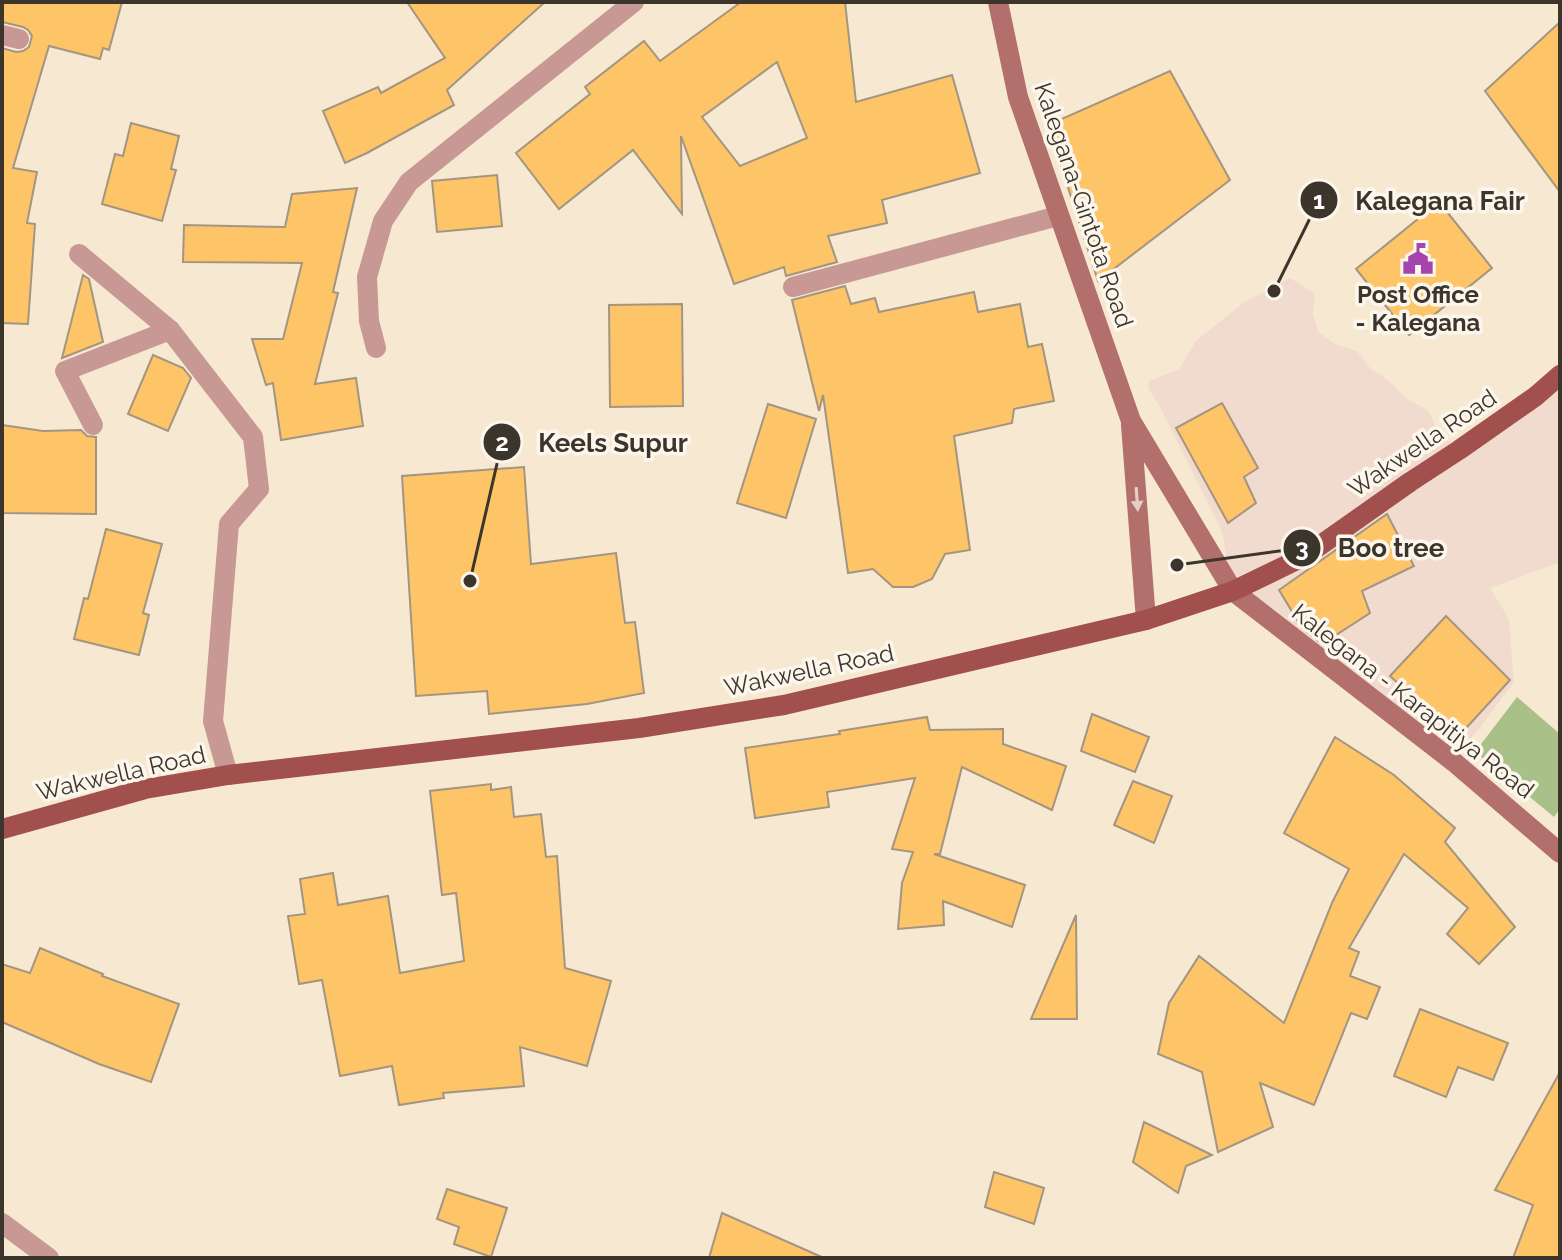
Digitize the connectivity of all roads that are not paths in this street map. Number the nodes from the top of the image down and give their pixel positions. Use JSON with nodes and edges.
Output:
{"nodes":[{"id":1,"x":634,"y":2,"type":"edge"},
{"id":2,"x":998,"y":2,"type":"edge"},
{"id":3,"x":1058,"y":216,"type":"junction"},
{"id":4,"x":79,"y":254,"type":"dead end"},
{"id":5,"x":793,"y":287,"type":"dead end"},
{"id":6,"x":170,"y":330,"type":"junction"},
{"id":7,"x":376,"y":348,"type":"dead end"},
{"id":8,"x":1560,"y":375,"type":"edge"},
{"id":9,"x":1131,"y":421,"type":"junction"},
{"id":10,"x":93,"y":425,"type":"dead end"},
{"id":11,"x":1233,"y":591,"type":"junction"},
{"id":12,"x":1146,"y":620,"type":"junction"},
{"id":13,"x":228,"y":775,"type":"junction"},
{"id":14,"x":2,"y":829,"type":"edge"},
{"id":15,"x":1560,"y":853,"type":"edge"},
{"id":16,"x":2,"y":1223,"type":"edge"},
{"id":17,"x":49,"y":1258,"type":"edge"}],
"edges":[{"from":1,"to":7,"type":"street"},
{"from":2,"to":3,"type":"main road","name":"Kalegana-Gintota Road"},
{"from":3,"to":5,"type":"street"},
{"from":3,"to":9,"type":"main road","name":"Kalegana-Gintota Road"},
{"from":4,"to":6,"type":"street"},
{"from":6,"to":10,"type":"street"},
{"from":6,"to":13,"type":"street"},
{"from":8,"to":11,"type":"main road","name":"Wakwella Road"},
{"from":9,"to":11,"type":"main road","name":"Kalegana-Gintota Road"},
{"from":9,"to":12,"type":"main road","name":"Kalegana-Gintota Road","one_way":true},
{"from":11,"to":12,"type":"main road","name":"Wakwella Road"},
{"from":11,"to":15,"type":"main road","name":"Kalegana - Karapitiya Road"},
{"from":12,"to":13,"type":"main road","name":"Wakwella Road"},
{"from":13,"to":14,"type":"main road","name":"Wakwella Road"},
{"from":16,"to":17,"type":"street"}]}
